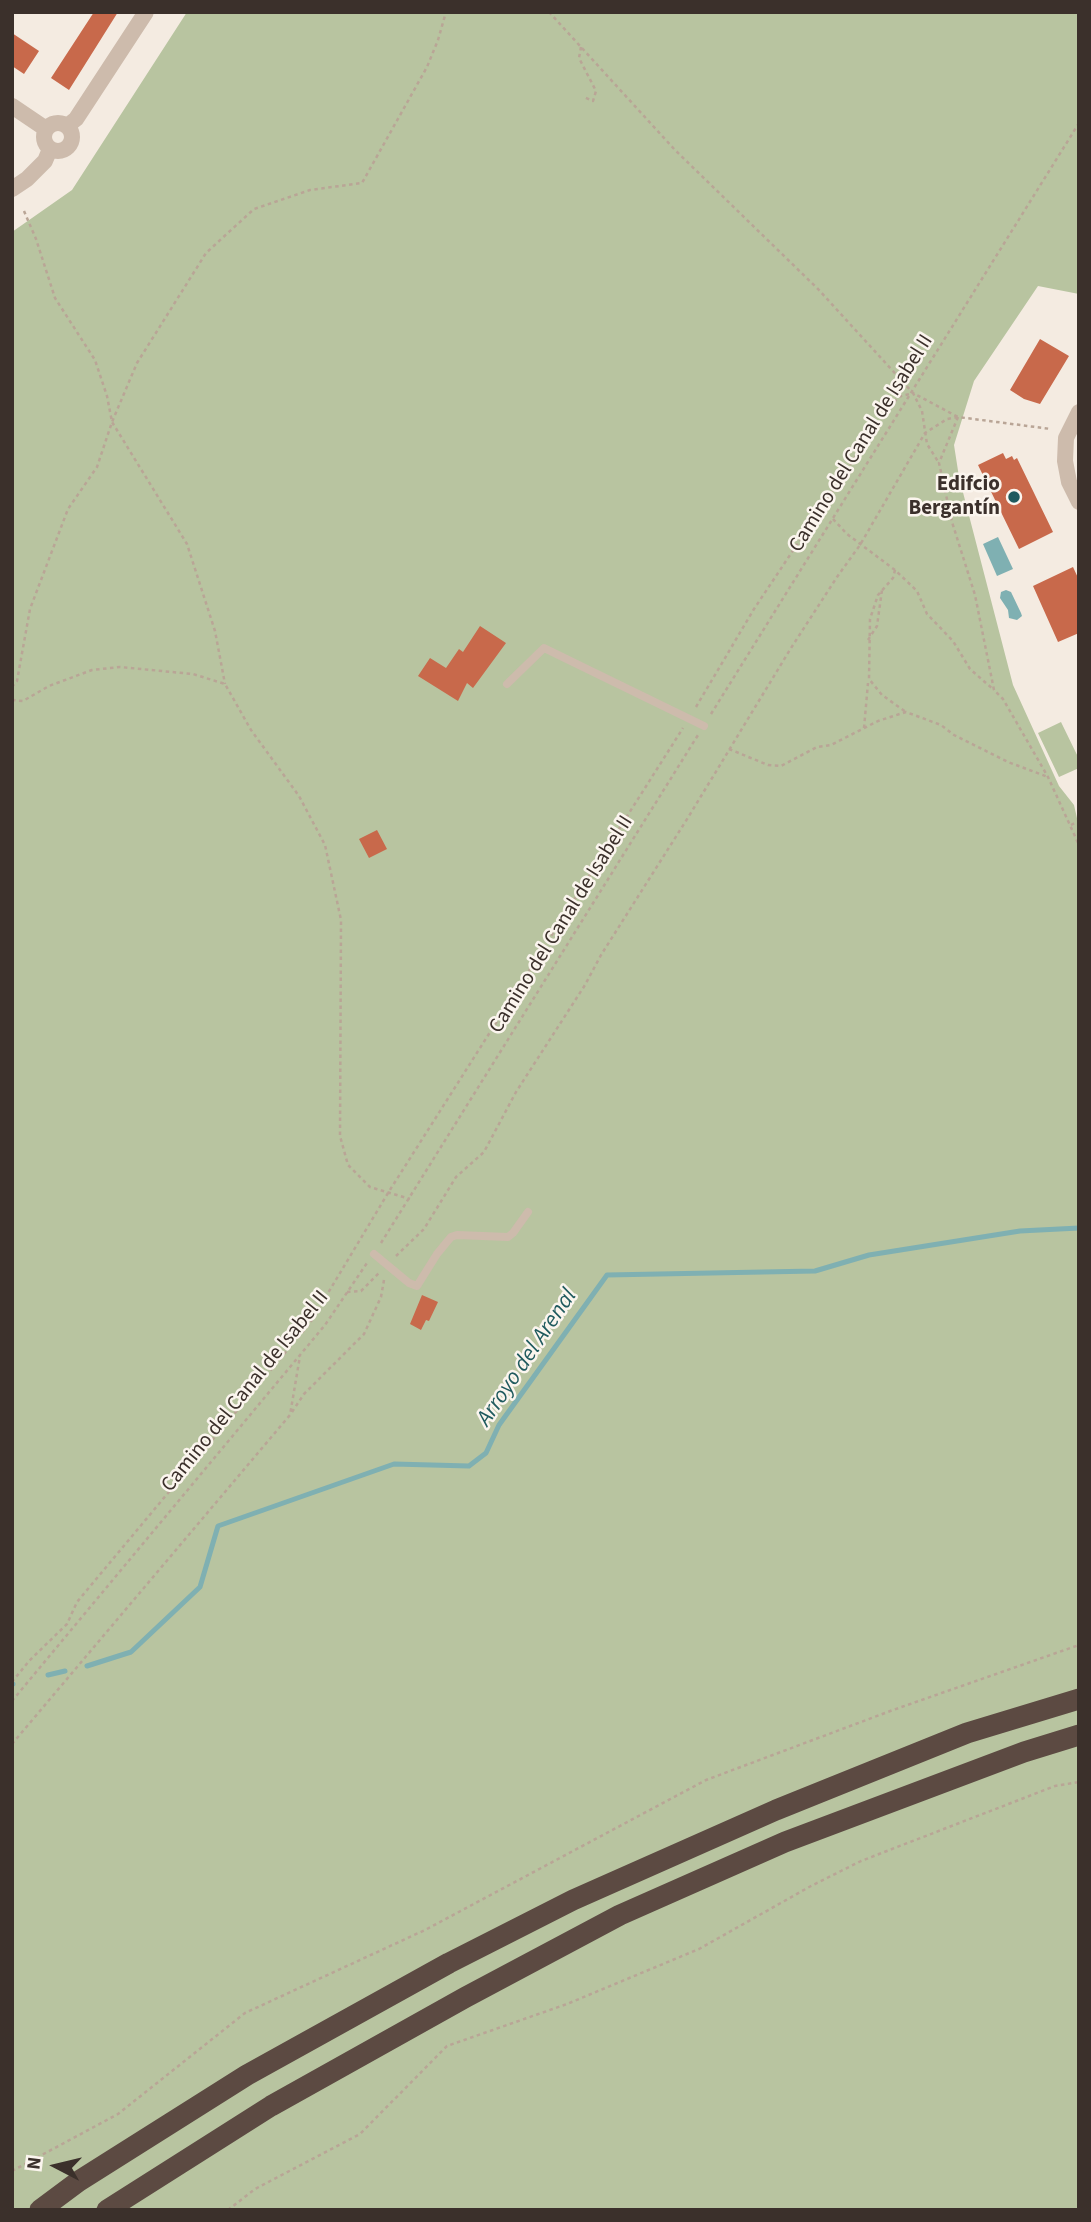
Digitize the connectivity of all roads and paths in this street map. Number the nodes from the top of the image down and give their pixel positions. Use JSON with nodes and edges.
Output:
{"nodes":[{"id":1,"x":146,"y":12,"type":"edge"},
{"id":2,"x":446,"y":12,"type":"edge"},
{"id":3,"x":549,"y":12,"type":"edge"},
{"id":4,"x":581,"y":47,"type":"junction"},
{"id":5,"x":584,"y":97,"type":"dead end"},
{"id":6,"x":12,"y":106,"type":"edge"},
{"id":7,"x":1079,"y":123,"type":"edge"},
{"id":8,"x":67,"y":126,"type":"junction"},
{"id":9,"x":46,"y":129,"type":"junction"},
{"id":10,"x":50,"y":149,"type":"junction"},
{"id":11,"x":12,"y":189,"type":"edge"},
{"id":12,"x":23,"y":211,"type":"dead end"},
{"id":13,"x":913,"y":393,"type":"junction"},
{"id":14,"x":1079,"y":412,"type":"edge"},
{"id":15,"x":958,"y":417,"type":"junction"},
{"id":16,"x":112,"y":422,"type":"junction"},
{"id":17,"x":1051,"y":429,"type":"dead end"},
{"id":18,"x":925,"y":433,"type":"junction"},
{"id":19,"x":939,"y":463,"type":"junction"},
{"id":20,"x":1079,"y":502,"type":"edge"},
{"id":21,"x":833,"y":519,"type":"junction"},
{"id":22,"x":860,"y":545,"type":"junction"},
{"id":23,"x":895,"y":570,"type":"junction"},
{"id":24,"x":882,"y":590,"type":"junction"},
{"id":25,"x":868,"y":640,"type":"junction"},
{"id":26,"x":869,"y":679,"type":"junction"},
{"id":27,"x":225,"y":684,"type":"junction"},
{"id":28,"x":507,"y":684,"type":"dead end"},
{"id":29,"x":12,"y":687,"type":"edge"},
{"id":30,"x":994,"y":690,"type":"junction"},
{"id":31,"x":12,"y":700,"type":"edge"},
{"id":32,"x":906,"y":712,"type":"junction"},
{"id":33,"x":689,"y":719,"type":"junction"},
{"id":34,"x":704,"y":726,"type":"junction"},
{"id":35,"x":863,"y":728,"type":"junction"},
{"id":36,"x":729,"y":749,"type":"junction"},
{"id":37,"x":1048,"y":777,"type":"junction"},
{"id":38,"x":1079,"y":821,"type":"edge"},
{"id":39,"x":1071,"y":825,"type":"junction"},
{"id":40,"x":1079,"y":845,"type":"edge"},
{"id":41,"x":388,"y":1193,"type":"junction"},
{"id":42,"x":410,"y":1199,"type":"junction"},
{"id":43,"x":528,"y":1212,"type":"dead end"},
{"id":44,"x":374,"y":1254,"type":"junction"},
{"id":45,"x":387,"y":1265,"type":"junction"},
{"id":46,"x":346,"y":1292,"type":"junction"},
{"id":47,"x":300,"y":1355,"type":"junction"},
{"id":48,"x":290,"y":1415,"type":"junction"},
{"id":49,"x":1079,"y":1645,"type":"edge"},
{"id":50,"x":12,"y":1682,"type":"edge"},
{"id":51,"x":1079,"y":1699,"type":"edge"},
{"id":52,"x":12,"y":1701,"type":"edge"},
{"id":53,"x":1079,"y":1735,"type":"edge"},
{"id":54,"x":12,"y":1744,"type":"edge"},
{"id":55,"x":1079,"y":1750,"type":"edge"},
{"id":56,"x":1079,"y":1782,"type":"edge"},
{"id":57,"x":893,"y":1801,"type":"junction"},
{"id":58,"x":13,"y":2168,"type":"edge"},
{"id":59,"x":40,"y":2210,"type":"edge"},
{"id":60,"x":107,"y":2210,"type":"edge"},
{"id":61,"x":228,"y":2210,"type":"edge"}],
"edges":[{"from":1,"to":8,"type":"street"},
{"from":2,"to":16,"type":"path"},
{"from":3,"to":4,"type":"path"},
{"from":4,"to":5,"type":"path"},
{"from":4,"to":13,"type":"path"},
{"from":6,"to":9,"type":"street"},
{"from":7,"to":13,"type":"path","name":"Camino del Canal de Isabel II"},
{"from":8,"to":9,"type":"street"},
{"from":8,"to":10,"type":"street"},
{"from":9,"to":10,"type":"street"},
{"from":10,"to":11,"type":"street"},
{"from":12,"to":16,"type":"path"},
{"from":13,"to":15,"type":"path"},
{"from":13,"to":18,"type":"path"},
{"from":13,"to":21,"type":"path","name":"Camino del Canal de Isabel II"},
{"from":13,"to":33,"type":"path"},
{"from":14,"to":20,"type":"street"},
{"from":15,"to":17,"type":"path"},
{"from":15,"to":18,"type":"path"},
{"from":15,"to":19,"type":"path"},
{"from":16,"to":27,"type":"path"},
{"from":16,"to":29,"type":"path"},
{"from":18,"to":19,"type":"path"},
{"from":18,"to":22,"type":"path"},
{"from":19,"to":30,"type":"path"},
{"from":21,"to":22,"type":"path"},
{"from":21,"to":34,"type":"path","name":"Camino del Canal de Isabel II"},
{"from":22,"to":23,"type":"path"},
{"from":22,"to":36,"type":"path"},
{"from":23,"to":24,"type":"path"},
{"from":23,"to":30,"type":"path"},
{"from":24,"to":25,"type":"path"},
{"from":24,"to":25,"type":"path"},
{"from":25,"to":26,"type":"path"},
{"from":26,"to":32,"type":"path"},
{"from":26,"to":35,"type":"path"},
{"from":27,"to":31,"type":"path"},
{"from":27,"to":41,"type":"path"},
{"from":28,"to":33,"type":"lane"},
{"from":30,"to":37,"type":"path"},
{"from":32,"to":35,"type":"path"},
{"from":32,"to":37,"type":"path"},
{"from":33,"to":34,"type":"lane"},
{"from":33,"to":41,"type":"path"},
{"from":34,"to":42,"type":"path","name":"Camino del Canal de Isabel II"},
{"from":35,"to":36,"type":"path"},
{"from":36,"to":45,"type":"path"},
{"from":37,"to":39,"type":"path"},
{"from":38,"to":39,"type":"path"},
{"from":39,"to":40,"type":"path"},
{"from":41,"to":42,"type":"path"},
{"from":41,"to":50,"type":"path"},
{"from":42,"to":44,"type":"path","name":"Camino del Canal de Isabel II"},
{"from":43,"to":45,"type":"lane"},
{"from":44,"to":45,"type":"lane"},
{"from":44,"to":46,"type":"path","name":"Camino del Canal de Isabel II"},
{"from":45,"to":46,"type":"path"},
{"from":45,"to":48,"type":"path"},
{"from":46,"to":47,"type":"path","name":"Camino del Canal de Isabel II"},
{"from":47,"to":48,"type":"path"},
{"from":47,"to":52,"type":"path","name":"Camino del Canal de Isabel II"},
{"from":48,"to":54,"type":"path"},
{"from":49,"to":58,"type":"path"},
{"from":51,"to":59,"type":"highway"},
{"from":53,"to":57,"type":"highway"},
{"from":55,"to":57,"type":"highway"},
{"from":56,"to":61,"type":"path"},
{"from":57,"to":60,"type":"highway"}]}
